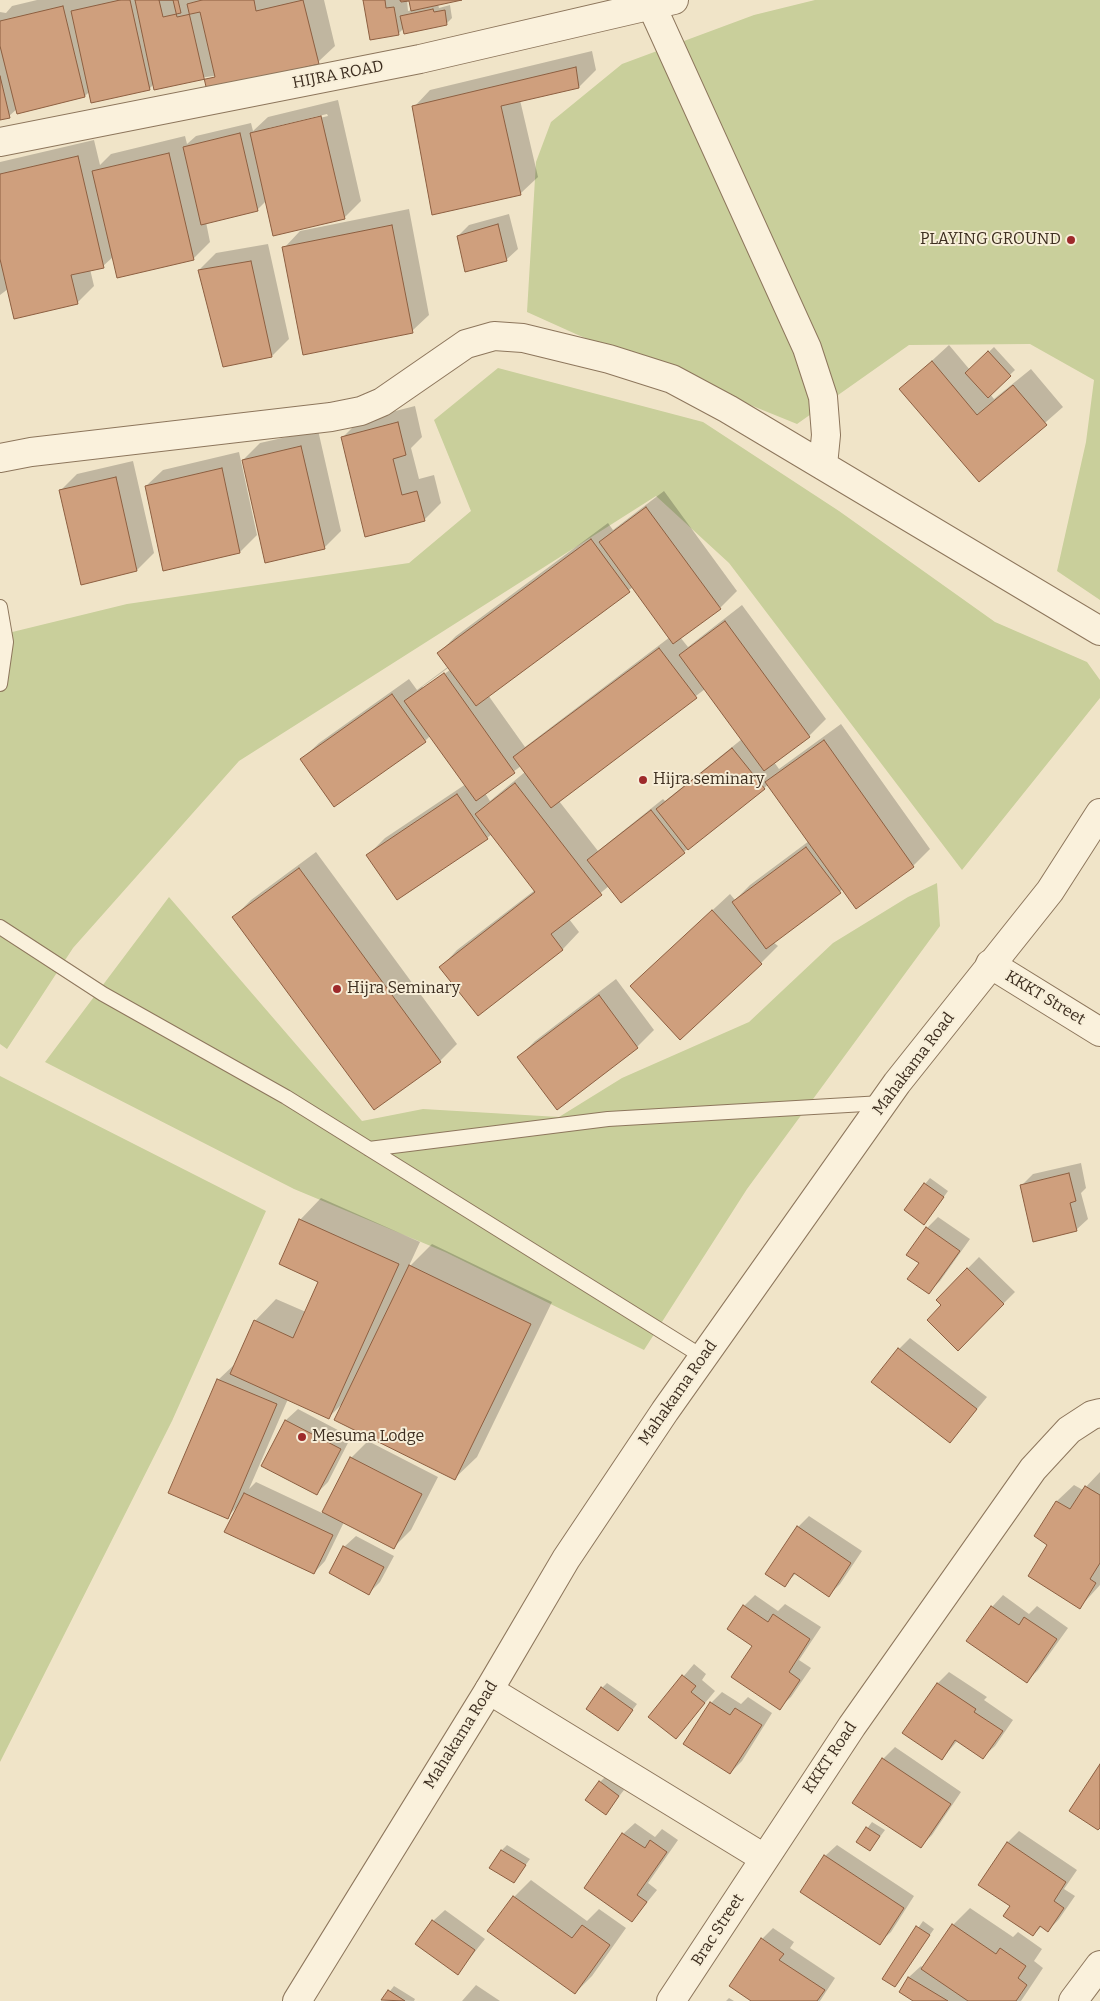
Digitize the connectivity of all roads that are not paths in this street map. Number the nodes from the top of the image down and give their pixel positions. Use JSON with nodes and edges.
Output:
{"nodes":[{"id":1,"x":658,"y":2,"type":"edge"},
{"id":2,"x":0,"y":142,"type":"edge"},
{"id":3,"x":0,"y":439,"type":"edge"},
{"id":4,"x":31,"y":452,"type":"junction"},
{"id":5,"x":0,"y":458,"type":"edge"},
{"id":6,"x":823,"y":465,"type":"junction"},
{"id":7,"x":0,"y":607,"type":"edge"},
{"id":8,"x":1100,"y":631,"type":"edge"},
{"id":9,"x":0,"y":684,"type":"edge"},
{"id":10,"x":1100,"y":813,"type":"edge"},
{"id":11,"x":0,"y":927,"type":"edge"},
{"id":12,"x":990,"y":964,"type":"junction"},
{"id":13,"x":1100,"y":1032,"type":"edge"},
{"id":14,"x":883,"y":1103,"type":"junction"},
{"id":15,"x":369,"y":1150,"type":"junction"},
{"id":16,"x":703,"y":1357,"type":"junction"},
{"id":17,"x":1100,"y":1414,"type":"edge"},
{"id":18,"x":490,"y":1690,"type":"junction"},
{"id":19,"x":764,"y":1858,"type":"junction"},
{"id":20,"x":1100,"y":1965,"type":"edge"},
{"id":21,"x":297,"y":2001,"type":"edge"},
{"id":22,"x":671,"y":2001,"type":"edge"},
{"id":23,"x":1073,"y":2001,"type":"edge"}],
"edges":[{"from":1,"to":2,"type":"street","name":"HIJRA ROAD"},
{"from":1,"to":6,"type":"street"},
{"from":3,"to":4,"type":"street"},
{"from":4,"to":5,"type":"street"},
{"from":4,"to":6,"type":"street"},
{"from":6,"to":8,"type":"street"},
{"from":7,"to":9,"type":"lane"},
{"from":10,"to":12,"type":"street","name":"Mahakama Road"},
{"from":11,"to":15,"type":"lane"},
{"from":12,"to":13,"type":"street","name":"KKKT Street"},
{"from":12,"to":14,"type":"street","name":"Mahakama Road"},
{"from":14,"to":15,"type":"lane"},
{"from":14,"to":16,"type":"street","name":"Mahakama Road"},
{"from":15,"to":16,"type":"lane"},
{"from":16,"to":18,"type":"street","name":"Mahakama Road"},
{"from":17,"to":19,"type":"street","name":"KKKT Road"},
{"from":18,"to":19,"type":"street"},
{"from":18,"to":21,"type":"street","name":"Mahakama Road"},
{"from":19,"to":22,"type":"street","name":"Brac Street"},
{"from":20,"to":23,"type":"street"}]}
